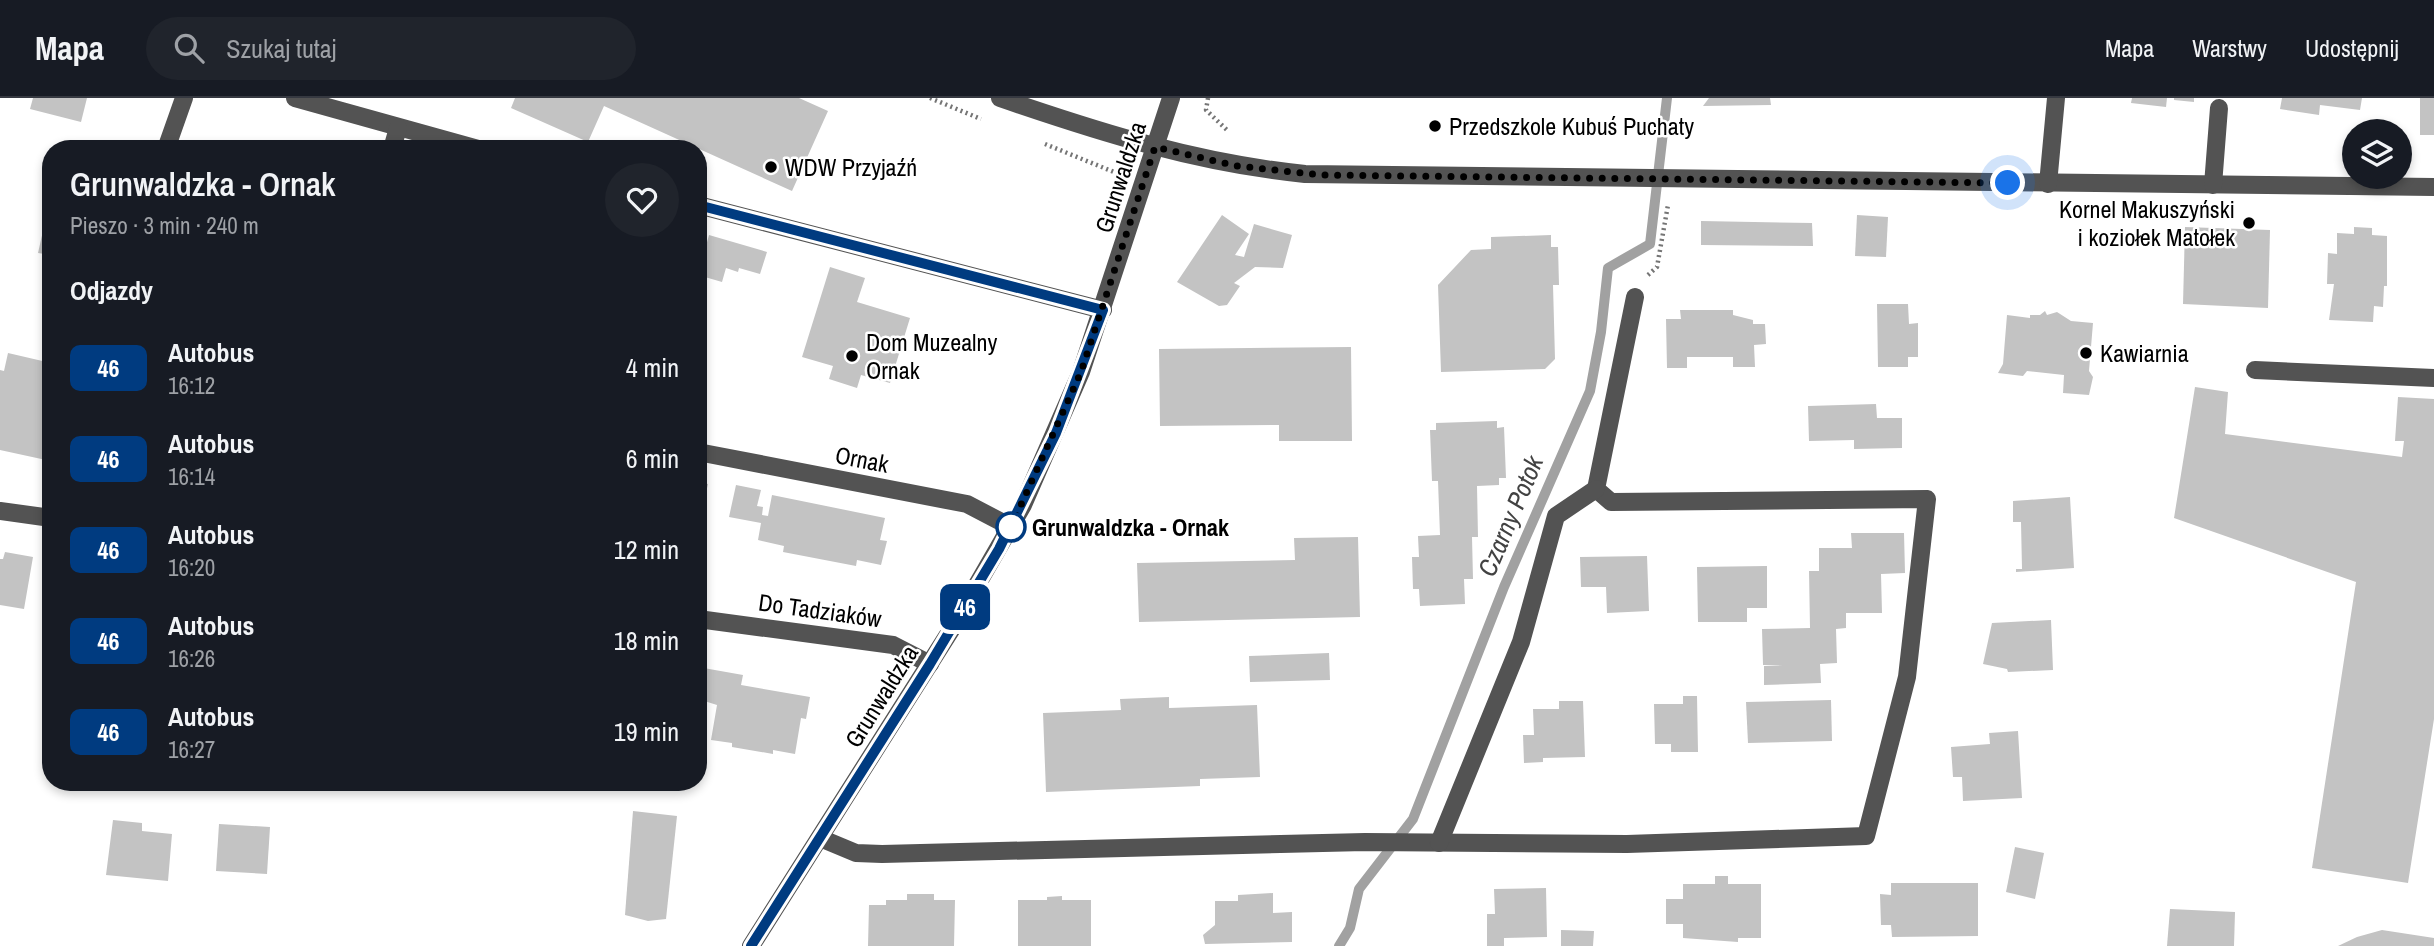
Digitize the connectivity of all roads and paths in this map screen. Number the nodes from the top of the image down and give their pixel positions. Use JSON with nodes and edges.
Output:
{"nodes":[{"id":1,"x":184,"y":98,"type":"edge"},
{"id":2,"x":295,"y":98,"type":"edge"},
{"id":3,"x":1000,"y":98,"type":"edge"},
{"id":4,"x":1171,"y":98,"type":"edge"},
{"id":5,"x":1208,"y":98,"type":"edge"},
{"id":6,"x":2056,"y":98,"type":"edge"},
{"id":7,"x":2219,"y":108,"type":"dead end"},
{"id":8,"x":398,"y":128,"type":"junction"},
{"id":9,"x":1227,"y":131,"type":"dead end"},
{"id":10,"x":169,"y":140,"type":"edge"},
{"id":11,"x":395,"y":140,"type":"edge"},
{"id":12,"x":444,"y":140,"type":"edge"},
{"id":13,"x":1155,"y":147,"type":"junction"},
{"id":14,"x":2048,"y":184,"type":"junction"},
{"id":15,"x":2213,"y":185,"type":"junction"},
{"id":16,"x":2434,"y":187,"type":"edge"},
{"id":17,"x":1668,"y":205,"type":"dead end"},
{"id":18,"x":707,"y":207,"type":"edge"},
{"id":19,"x":1644,"y":279,"type":"dead end"},
{"id":20,"x":1635,"y":297,"type":"dead end"},
{"id":21,"x":1103,"y":310,"type":"junction"},
{"id":22,"x":2255,"y":370,"type":"dead end"},
{"id":23,"x":2434,"y":378,"type":"edge"},
{"id":24,"x":707,"y":454,"type":"edge"},
{"id":25,"x":1596,"y":489,"type":"junction"},
{"id":26,"x":0,"y":511,"type":"edge"},
{"id":27,"x":42,"y":517,"type":"edge"},
{"id":28,"x":1011,"y":527,"type":"junction"},
{"id":29,"x":707,"y":620,"type":"edge"},
{"id":30,"x":930,"y":664,"type":"junction"},
{"id":31,"x":820,"y":838,"type":"junction"},
{"id":32,"x":1439,"y":843,"type":"junction"},
{"id":33,"x":751,"y":946,"type":"edge"}],
"edges":[{"from":1,"to":10,"type":"street"},
{"from":2,"to":8,"type":"street"},
{"from":3,"to":13,"type":"street"},
{"from":4,"to":13,"type":"street","name":"Grunwaldzka"},
{"from":5,"to":9,"type":"path"},
{"from":6,"to":14,"type":"street"},
{"from":7,"to":15,"type":"street"},
{"from":8,"to":11,"type":"street"},
{"from":8,"to":12,"type":"street"},
{"from":13,"to":14,"type":"street"},
{"from":13,"to":21,"type":"street","name":"Grunwaldzka"},
{"from":14,"to":15,"type":"street"},
{"from":15,"to":16,"type":"street"},
{"from":17,"to":19,"type":"path"},
{"from":18,"to":21,"type":"street"},
{"from":20,"to":25,"type":"street"},
{"from":21,"to":28,"type":"street","name":"Grunwaldzka"},
{"from":22,"to":23,"type":"street"},
{"from":24,"to":28,"type":"street","name":"Ornak"},
{"from":25,"to":32,"type":"street"},
{"from":25,"to":32,"type":"street"},
{"from":26,"to":27,"type":"street"},
{"from":28,"to":30,"type":"street","name":"Grunwaldzka"},
{"from":29,"to":30,"type":"street","name":"Do Tadziaków"},
{"from":30,"to":31,"type":"street","name":"Grunwaldzka"},
{"from":31,"to":32,"type":"street"},
{"from":31,"to":33,"type":"street","name":"Grunwaldzka"}]}
